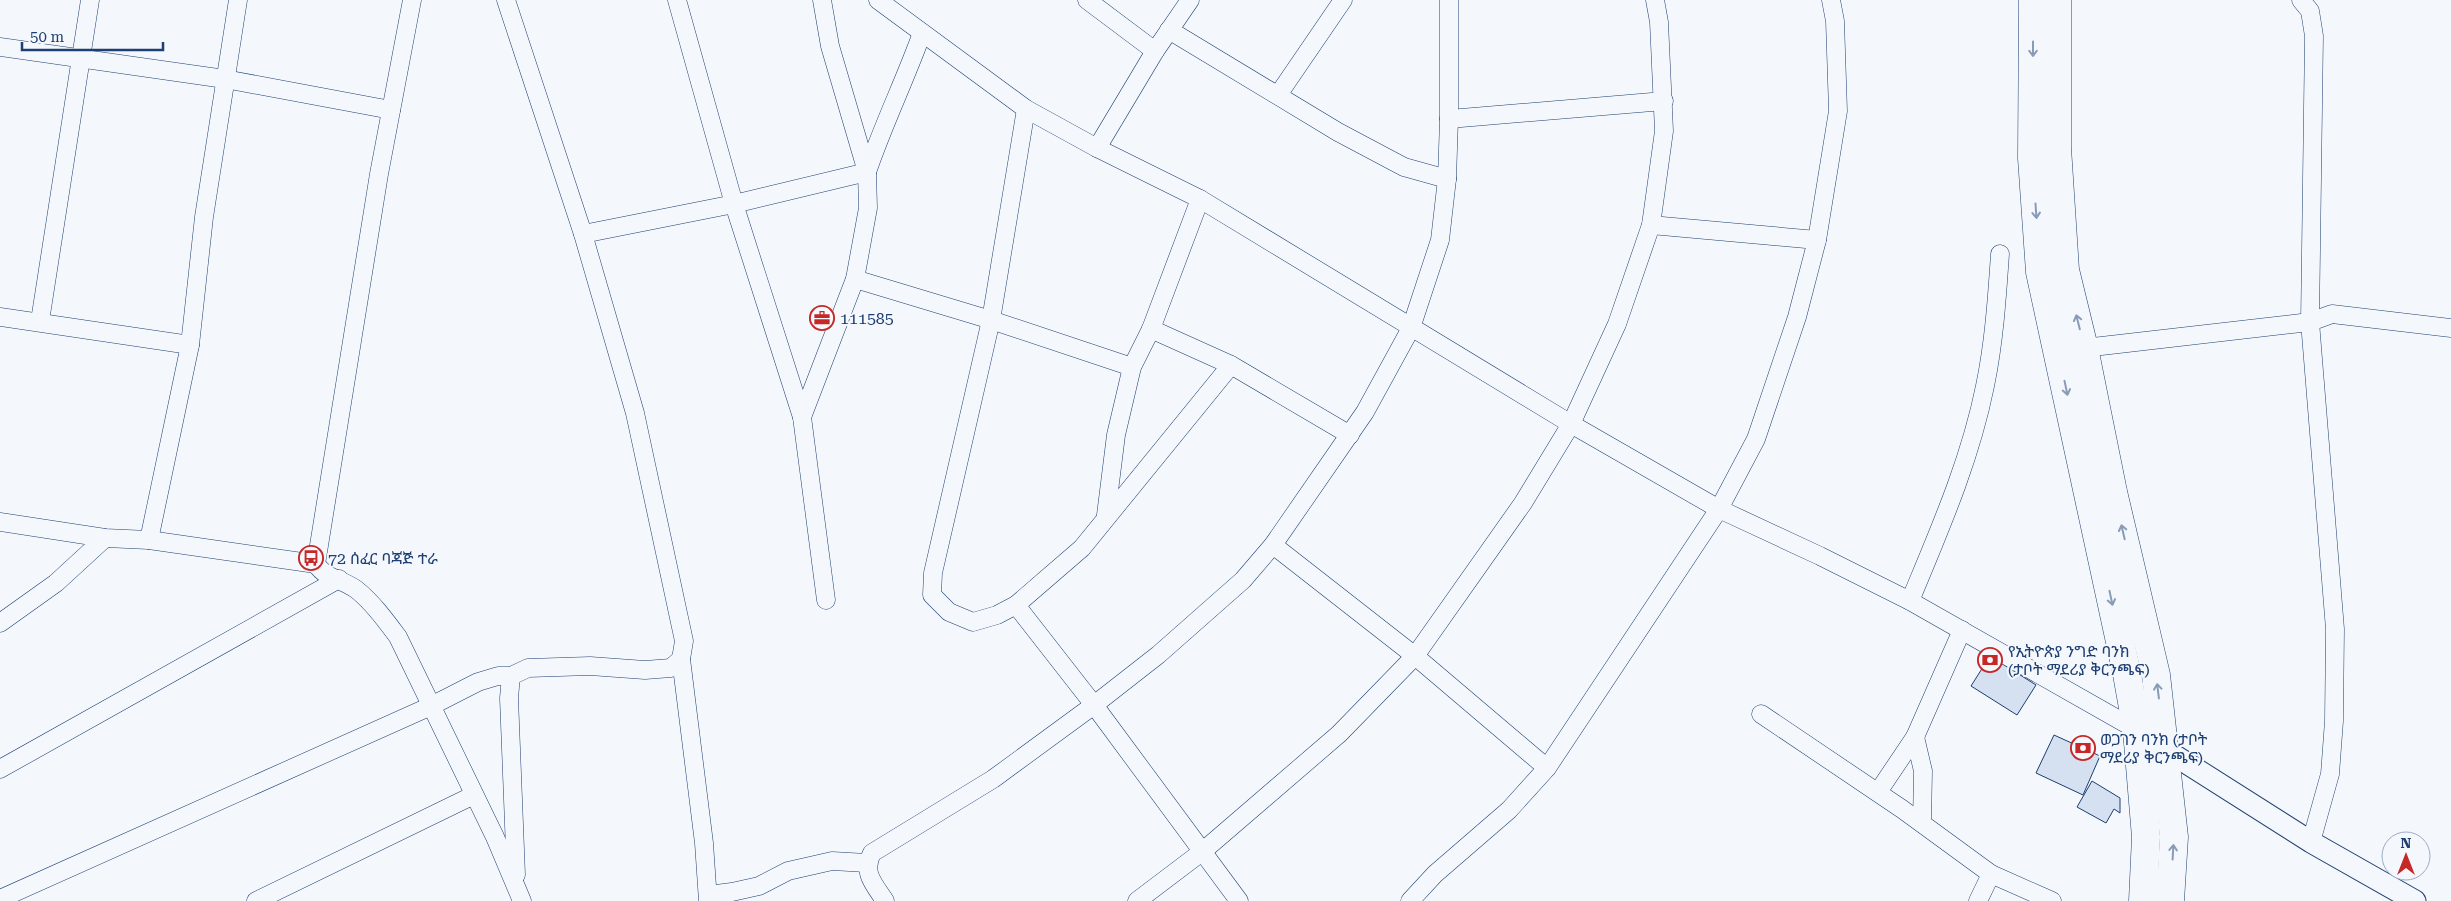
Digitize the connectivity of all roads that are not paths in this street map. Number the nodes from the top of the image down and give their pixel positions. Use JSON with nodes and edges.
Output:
{"nodes":[{"id":1,"x":90,"y":0,"type":"edge"},
{"id":2,"x":238,"y":0,"type":"edge"},
{"id":3,"x":412,"y":0,"type":"edge"},
{"id":4,"x":506,"y":0,"type":"edge"},
{"id":5,"x":677,"y":0,"type":"edge"},
{"id":6,"x":822,"y":0,"type":"edge"},
{"id":7,"x":878,"y":0,"type":"edge"},
{"id":8,"x":1087,"y":0,"type":"edge"},
{"id":9,"x":1190,"y":0,"type":"edge"},
{"id":10,"x":1343,"y":0,"type":"edge"},
{"id":11,"x":1448,"y":0,"type":"edge"},
{"id":12,"x":1655,"y":0,"type":"edge"},
{"id":13,"x":1831,"y":0,"type":"edge"},
{"id":14,"x":2033,"y":0,"type":"edge"},
{"id":15,"x":2057,"y":0,"type":"edge"},
{"id":16,"x":2301,"y":0,"type":"edge"},
{"id":17,"x":1169,"y":30,"type":"junction"},
{"id":18,"x":922,"y":33,"type":"junction"},
{"id":19,"x":0,"y":46,"type":"edge"},
{"id":20,"x":1155,"y":51,"type":"junction"},
{"id":21,"x":81,"y":58,"type":"junction"},
{"id":22,"x":226,"y":79,"type":"junction"},
{"id":23,"x":1278,"y":96,"type":"junction"},
{"id":24,"x":1664,"y":101,"type":"junction"},
{"id":25,"x":1026,"y":109,"type":"junction"},
{"id":26,"x":391,"y":110,"type":"junction"},
{"id":27,"x":1449,"y":119,"type":"junction"},
{"id":28,"x":1097,"y":148,"type":"junction"},
{"id":29,"x":868,"y":172,"type":"junction"},
{"id":30,"x":1447,"y":180,"type":"junction"},
{"id":31,"x":1200,"y":199,"type":"junction"},
{"id":32,"x":734,"y":204,"type":"junction"},
{"id":33,"x":1651,"y":225,"type":"junction"},
{"id":34,"x":583,"y":234,"type":"junction"},
{"id":35,"x":1817,"y":240,"type":"junction"},
{"id":36,"x":2000,"y":254,"type":"dead end"},
{"id":37,"x":855,"y":279,"type":"junction"},
{"id":38,"x":0,"y":317,"type":"edge"},
{"id":39,"x":991,"y":320,"type":"junction"},
{"id":40,"x":40,"y":321,"type":"junction"},
{"id":41,"x":2310,"y":322,"type":"junction"},
{"id":42,"x":1411,"y":328,"type":"junction"},
{"id":43,"x":2451,"y":328,"type":"edge"},
{"id":44,"x":1151,"y":329,"type":"junction"},
{"id":45,"x":190,"y":345,"type":"junction"},
{"id":46,"x":2084,"y":348,"type":"junction"},
{"id":47,"x":1231,"y":364,"type":"junction"},
{"id":48,"x":1132,"y":367,"type":"junction"},
{"id":49,"x":802,"y":417,"type":"junction"},
{"id":50,"x":1571,"y":424,"type":"junction"},
{"id":51,"x":1350,"y":435,"type":"junction"},
{"id":52,"x":1719,"y":509,"type":"junction"},
{"id":53,"x":1106,"y":516,"type":"junction"},
{"id":54,"x":0,"y":522,"type":"edge"},
{"id":55,"x":105,"y":538,"type":"junction"},
{"id":56,"x":149,"y":540,"type":"junction"},
{"id":57,"x":1273,"y":545,"type":"junction"},
{"id":58,"x":316,"y":564,"type":"junction"},
{"id":59,"x":339,"y":579,"type":"junction"},
{"id":60,"x":826,"y":600,"type":"dead end"},
{"id":61,"x":1910,"y":601,"type":"junction"},
{"id":62,"x":1016,"y":605,"type":"junction"},
{"id":63,"x":0,"y":623,"type":"edge"},
{"id":64,"x":1962,"y":630,"type":"junction"},
{"id":65,"x":1415,"y":656,"type":"junction"},
{"id":66,"x":681,"y":659,"type":"junction"},
{"id":67,"x":511,"y":676,"type":"junction"},
{"id":68,"x":1094,"y":705,"type":"junction"},
{"id":69,"x":431,"y":706,"type":"junction"},
{"id":70,"x":1761,"y":714,"type":"dead end"},
{"id":71,"x":2137,"y":730,"type":"junction"},
{"id":72,"x":1915,"y":737,"type":"junction"},
{"id":73,"x":2166,"y":751,"type":"junction"},
{"id":74,"x":1547,"y":768,"type":"junction"},
{"id":75,"x":0,"y":769,"type":"edge"},
{"id":76,"x":1878,"y":792,"type":"junction"},
{"id":77,"x":474,"y":796,"type":"junction"},
{"id":78,"x":1922,"y":823,"type":"junction"},
{"id":79,"x":2311,"y":842,"type":"junction"},
{"id":80,"x":1203,"y":851,"type":"junction"},
{"id":81,"x":868,"y":863,"type":"junction"},
{"id":82,"x":1991,"y":874,"type":"junction"},
{"id":83,"x":519,"y":894,"type":"edge"},
{"id":84,"x":708,"y":898,"type":"edge"},
{"id":85,"x":0,"y":899,"type":"edge"},
{"id":86,"x":256,"y":901,"type":"edge"},
{"id":87,"x":884,"y":901,"type":"edge"},
{"id":88,"x":1137,"y":901,"type":"edge"},
{"id":89,"x":1239,"y":901,"type":"edge"},
{"id":90,"x":1411,"y":901,"type":"edge"},
{"id":91,"x":1978,"y":901,"type":"edge"},
{"id":92,"x":2052,"y":901,"type":"edge"},
{"id":93,"x":2143,"y":901,"type":"edge"},
{"id":94,"x":2170,"y":901,"type":"edge"},
{"id":95,"x":2415,"y":901,"type":"edge"}],
"edges":[{"from":1,"to":21,"type":"street"},
{"from":2,"to":22,"type":"street"},
{"from":3,"to":26,"type":"street"},
{"from":4,"to":34,"type":"street"},
{"from":5,"to":32,"type":"street"},
{"from":6,"to":29,"type":"street"},
{"from":7,"to":18,"type":"street"},
{"from":8,"to":20,"type":"street"},
{"from":9,"to":17,"type":"street"},
{"from":10,"to":23,"type":"street"},
{"from":11,"to":27,"type":"street"},
{"from":12,"to":24,"type":"street"},
{"from":13,"to":35,"type":"street"},
{"from":14,"to":71,"type":"main road","one_way":true},
{"from":46,"to":15,"type":"main road","one_way":true},
{"from":16,"to":41,"type":"street"},
{"from":17,"to":20,"type":"street"},
{"from":17,"to":23,"type":"street"},
{"from":18,"to":25,"type":"street"},
{"from":18,"to":29,"type":"street"},
{"from":19,"to":21,"type":"street"},
{"from":20,"to":28,"type":"street"},
{"from":21,"to":22,"type":"street"},
{"from":21,"to":40,"type":"street"},
{"from":22,"to":26,"type":"street"},
{"from":22,"to":45,"type":"street"},
{"from":23,"to":30,"type":"street"},
{"from":24,"to":27,"type":"street"},
{"from":24,"to":33,"type":"street"},
{"from":25,"to":28,"type":"street"},
{"from":25,"to":39,"type":"street"},
{"from":26,"to":58,"type":"street"},
{"from":27,"to":30,"type":"street"},
{"from":28,"to":31,"type":"street"},
{"from":29,"to":32,"type":"street"},
{"from":29,"to":37,"type":"street"},
{"from":30,"to":42,"type":"street"},
{"from":31,"to":42,"type":"street"},
{"from":31,"to":44,"type":"street"},
{"from":32,"to":34,"type":"street"},
{"from":32,"to":49,"type":"street"},
{"from":33,"to":35,"type":"street"},
{"from":33,"to":50,"type":"street"},
{"from":34,"to":66,"type":"street"},
{"from":35,"to":52,"type":"street"},
{"from":36,"to":61,"type":"street"},
{"from":37,"to":39,"type":"street"},
{"from":37,"to":49,"type":"street"},
{"from":38,"to":40,"type":"street"},
{"from":39,"to":48,"type":"street"},
{"from":39,"to":62,"type":"street"},
{"from":40,"to":45,"type":"street"},
{"from":41,"to":43,"type":"street"},
{"from":41,"to":46,"type":"street"},
{"from":41,"to":79,"type":"street"},
{"from":42,"to":50,"type":"street"},
{"from":42,"to":51,"type":"street"},
{"from":44,"to":47,"type":"street"},
{"from":44,"to":48,"type":"street"},
{"from":45,"to":56,"type":"street"},
{"from":73,"to":46,"type":"main road","one_way":true},
{"from":47,"to":51,"type":"street"},
{"from":47,"to":53,"type":"street"},
{"from":48,"to":53,"type":"street"},
{"from":49,"to":60,"type":"street"},
{"from":50,"to":52,"type":"street"},
{"from":50,"to":65,"type":"street"},
{"from":51,"to":57,"type":"street"},
{"from":52,"to":61,"type":"street"},
{"from":52,"to":74,"type":"street"},
{"from":53,"to":62,"type":"street"},
{"from":54,"to":55,"type":"street"},
{"from":55,"to":56,"type":"street"},
{"from":55,"to":63,"type":"street"},
{"from":56,"to":58,"type":"street"},
{"from":57,"to":65,"type":"street"},
{"from":57,"to":68,"type":"street"},
{"from":58,"to":59,"type":"street"},
{"from":59,"to":69,"type":"street"},
{"from":59,"to":75,"type":"street"},
{"from":61,"to":64,"type":"street"},
{"from":62,"to":68,"type":"street"},
{"from":64,"to":71,"type":"street"},
{"from":64,"to":72,"type":"street"},
{"from":65,"to":74,"type":"street"},
{"from":65,"to":80,"type":"street"},
{"from":66,"to":67,"type":"street"},
{"from":66,"to":84,"type":"street"},
{"from":67,"to":69,"type":"street"},
{"from":67,"to":83,"type":"street"},
{"from":68,"to":80,"type":"street"},
{"from":68,"to":81,"type":"street"},
{"from":69,"to":77,"type":"street"},
{"from":69,"to":85,"type":"street"},
{"from":70,"to":76,"type":"street"},
{"from":71,"to":73,"type":"street"},
{"from":71,"to":93,"type":"main road"},
{"from":72,"to":76,"type":"street"},
{"from":72,"to":78,"type":"street"},
{"from":73,"to":79,"type":"street"},
{"from":94,"to":73,"type":"main road","one_way":true},
{"from":74,"to":90,"type":"street"},
{"from":76,"to":78,"type":"street"},
{"from":77,"to":83,"type":"street"},
{"from":77,"to":86,"type":"street"},
{"from":78,"to":82,"type":"street"},
{"from":79,"to":95,"type":"street"},
{"from":80,"to":88,"type":"street"},
{"from":80,"to":89,"type":"street"},
{"from":81,"to":84,"type":"street"},
{"from":81,"to":87,"type":"street"},
{"from":82,"to":91,"type":"street"},
{"from":82,"to":92,"type":"street"}]}
